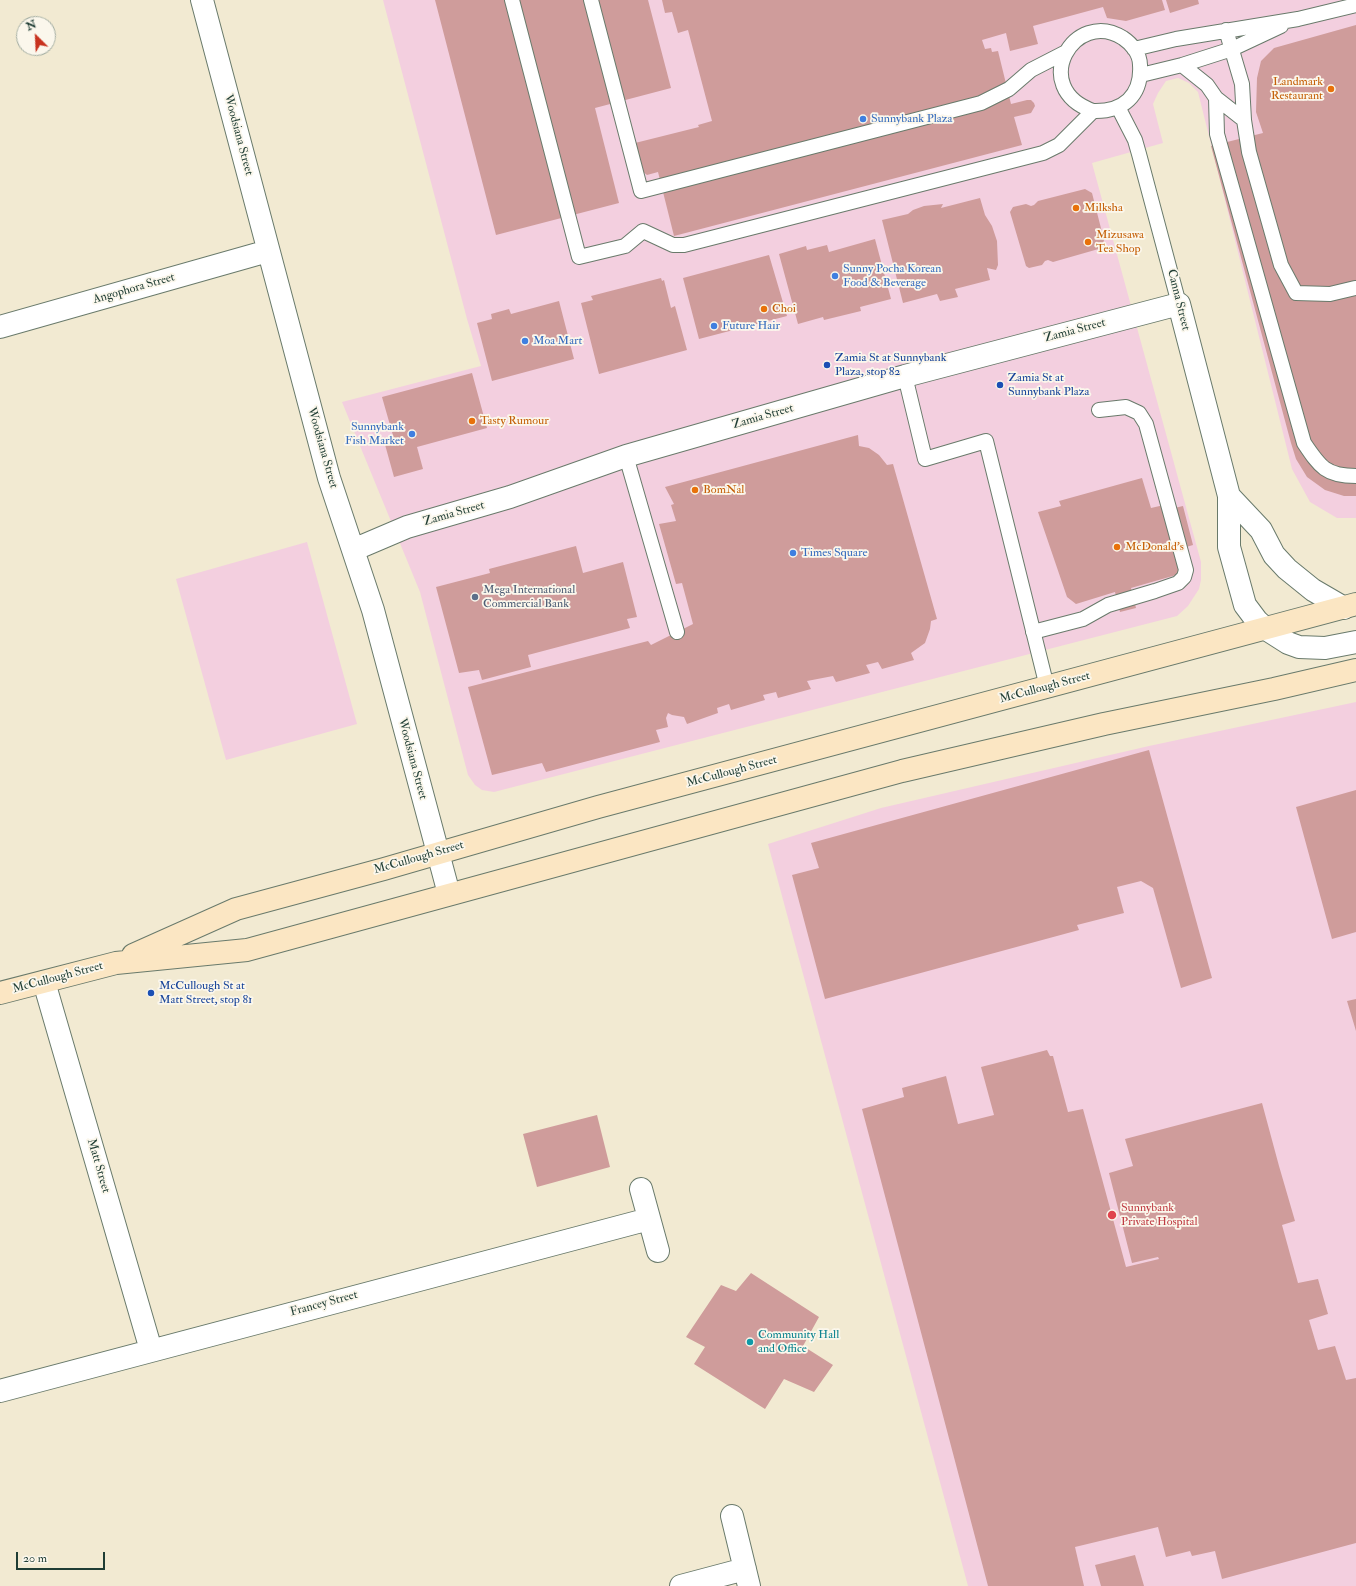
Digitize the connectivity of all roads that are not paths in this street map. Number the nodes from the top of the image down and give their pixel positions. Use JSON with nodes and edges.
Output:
{"nodes":[{"id":1,"x":202,"y":0,"type":"edge"},
{"id":2,"x":512,"y":0,"type":"edge"},
{"id":3,"x":590,"y":0,"type":"edge"},
{"id":4,"x":1356,"y":5,"type":"edge"},
{"id":5,"x":1298,"y":19,"type":"junction"},
{"id":6,"x":1226,"y":30,"type":"junction"},
{"id":7,"x":1134,"y":49,"type":"junction"},
{"id":8,"x":1232,"y":49,"type":"junction"},
{"id":9,"x":1066,"y":52,"type":"junction"},
{"id":10,"x":1182,"y":65,"type":"junction"},
{"id":11,"x":1141,"y":75,"type":"junction"},
{"id":12,"x":1216,"y":98,"type":"junction"},
{"id":13,"x":1118,"y":107,"type":"junction"},
{"id":14,"x":1093,"y":110,"type":"junction"},
{"id":15,"x":1244,"y":120,"type":"junction"},
{"id":16,"x":268,"y":251,"type":"junction"},
{"id":17,"x":1355,"y":288,"type":"edge"},
{"id":18,"x":1178,"y":304,"type":"junction"},
{"id":19,"x":0,"y":327,"type":"edge"},
{"id":20,"x":905,"y":376,"type":"junction"},
{"id":21,"x":1099,"y":410,"type":"dead end"},
{"id":22,"x":626,"y":456,"type":"junction"},
{"id":23,"x":1356,"y":476,"type":"edge"},
{"id":24,"x":1229,"y":496,"type":"junction"},
{"id":25,"x":353,"y":550,"type":"junction"},
{"id":26,"x":1350,"y":606,"type":"edge"},
{"id":27,"x":1266,"y":629,"type":"junction"},
{"id":28,"x":677,"y":632,"type":"dead end"},
{"id":29,"x":1033,"y":632,"type":"junction"},
{"id":30,"x":1356,"y":642,"type":"edge"},
{"id":31,"x":1356,"y":670,"type":"edge"},
{"id":32,"x":1047,"y":687,"type":"junction"},
{"id":33,"x":438,"y":853,"type":"junction"},
{"id":34,"x":449,"y":894,"type":"junction"},
{"id":35,"x":116,"y":963,"type":"junction"},
{"id":36,"x":44,"y":982,"type":"junction"},
{"id":37,"x":0,"y":994,"type":"edge"},
{"id":38,"x":641,"y":1189,"type":"dead end"},
{"id":39,"x":649,"y":1219,"type":"junction"},
{"id":40,"x":658,"y":1251,"type":"dead end"},
{"id":41,"x":151,"y":1350,"type":"junction"},
{"id":42,"x":0,"y":1391,"type":"edge"},
{"id":43,"x":732,"y":1516,"type":"dead end"},
{"id":44,"x":747,"y":1577,"type":"edge"},
{"id":45,"x":681,"y":1586,"type":"edge"}],
"edges":[{"from":1,"to":16,"type":"street","name":"Woodsiana Street"},
{"from":2,"to":14,"type":"lane"},
{"from":3,"to":9,"type":"lane"},
{"from":4,"to":5,"type":"lane"},
{"from":5,"to":6,"type":"lane"},
{"from":5,"to":8,"type":"lane"},
{"from":6,"to":7,"type":"lane"},
{"from":6,"to":8,"type":"lane"},
{"from":7,"to":9,"type":"lane"},
{"from":7,"to":11,"type":"lane"},
{"from":8,"to":10,"type":"lane"},
{"from":8,"to":15,"type":"lane"},
{"from":9,"to":14,"type":"lane"},
{"from":10,"to":11,"type":"lane"},
{"from":10,"to":12,"type":"lane"},
{"from":11,"to":13,"type":"lane"},
{"from":12,"to":15,"type":"lane"},
{"from":12,"to":23,"type":"lane"},
{"from":13,"to":14,"type":"lane"},
{"from":13,"to":18,"type":"lane","name":"Canna Street"},
{"from":15,"to":17,"type":"lane"},
{"from":16,"to":19,"type":"street","name":"Angophora Street"},
{"from":16,"to":25,"type":"street","name":"Woodsiana Street"},
{"from":18,"to":20,"type":"street","name":"Zamia Street"},
{"from":18,"to":24,"type":"street","name":"Canna Street"},
{"from":20,"to":22,"type":"street","name":"Zamia Street"},
{"from":20,"to":29,"type":"lane"},
{"from":21,"to":29,"type":"lane"},
{"from":22,"to":25,"type":"street","name":"Zamia Street"},
{"from":22,"to":28,"type":"lane"},
{"from":24,"to":26,"type":"street","name":"Canna Street"},
{"from":24,"to":27,"type":"street","name":"Canna Street"},
{"from":25,"to":33,"type":"street","name":"Woodsiana Street"},
{"from":26,"to":27,"type":"main road","name":"McCullough Street"},
{"from":27,"to":30,"type":"street","name":"Canna Street"},
{"from":27,"to":32,"type":"main road","name":"McCullough Street"},
{"from":29,"to":32,"type":"lane"},
{"from":31,"to":34,"type":"main road","name":"McCullough Street"},
{"from":32,"to":33,"type":"main road","name":"McCullough Street"},
{"from":33,"to":34,"type":"street","name":"Woodsiana Street"},
{"from":33,"to":35,"type":"main road","name":"McCullough Street"},
{"from":34,"to":35,"type":"main road","name":"McCullough Street"},
{"from":35,"to":36,"type":"main road","name":"McCullough Street"},
{"from":36,"to":37,"type":"main road","name":"McCullough Street"},
{"from":36,"to":41,"type":"street","name":"Matt Street"},
{"from":38,"to":39,"type":"street"},
{"from":39,"to":40,"type":"street"},
{"from":39,"to":41,"type":"street","name":"Francey Street"},
{"from":41,"to":42,"type":"street","name":"Francey Street"},
{"from":43,"to":44,"type":"street"},
{"from":44,"to":45,"type":"street"}]}
